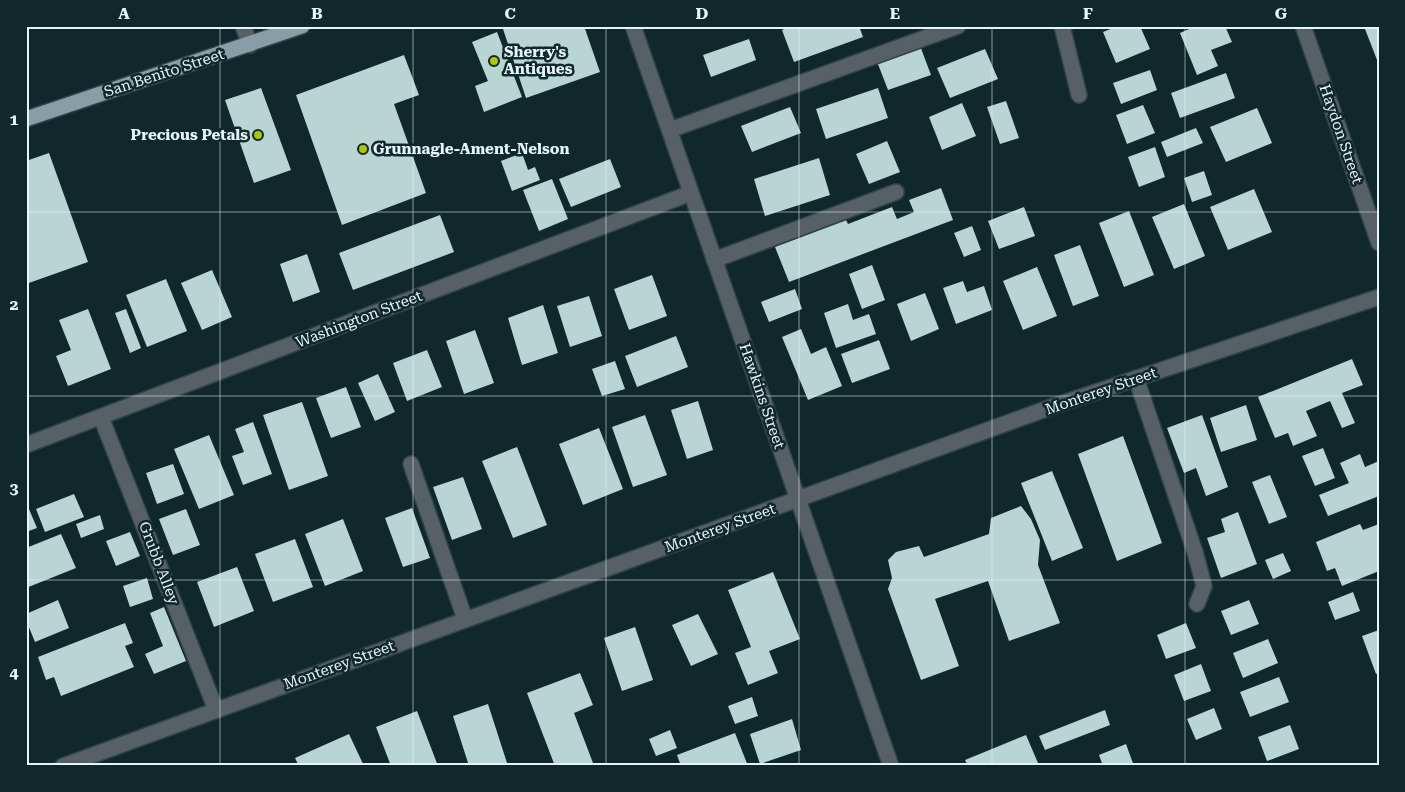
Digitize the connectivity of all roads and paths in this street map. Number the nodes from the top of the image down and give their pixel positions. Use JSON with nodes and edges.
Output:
{"nodes":[{"id":1,"x":243,"y":26,"type":"edge"},
{"id":2,"x":302,"y":26,"type":"edge"},
{"id":3,"x":633,"y":26,"type":"edge"},
{"id":4,"x":958,"y":26,"type":"edge"},
{"id":5,"x":1062,"y":26,"type":"edge"},
{"id":6,"x":1302,"y":26,"type":"edge"},
{"id":7,"x":250,"y":45,"type":"junction"},
{"id":8,"x":1079,"y":96,"type":"dead end"},
{"id":9,"x":26,"y":118,"type":"edge"},
{"id":10,"x":670,"y":130,"type":"junction"},
{"id":11,"x":896,"y":192,"type":"dead end"},
{"id":12,"x":691,"y":193,"type":"junction"},
{"id":13,"x":1379,"y":242,"type":"edge"},
{"id":14,"x":714,"y":260,"type":"junction"},
{"id":15,"x":1379,"y":297,"type":"edge"},
{"id":16,"x":1136,"y":378,"type":"junction"},
{"id":17,"x":101,"y":417,"type":"junction"},
{"id":18,"x":26,"y":445,"type":"edge"},
{"id":19,"x":411,"y":464,"type":"dead end"},
{"id":20,"x":798,"y":499,"type":"junction"},
{"id":21,"x":1197,"y":604,"type":"dead end"},
{"id":22,"x":465,"y":620,"type":"junction"},
{"id":23,"x":216,"y":710,"type":"junction"},
{"id":24,"x":63,"y":766,"type":"edge"},
{"id":25,"x":891,"y":766,"type":"edge"}],
"edges":[{"from":1,"to":7,"type":"street"},
{"from":2,"to":7,"type":"main road","name":"San Benito Street"},
{"from":3,"to":10,"type":"street","name":"Hawkins Street"},
{"from":4,"to":10,"type":"street"},
{"from":5,"to":8,"type":"street"},
{"from":6,"to":13,"type":"street","name":"Haydon Street"},
{"from":7,"to":9,"type":"main road","name":"San Benito Street"},
{"from":10,"to":12,"type":"street","name":"Hawkins Street"},
{"from":11,"to":14,"type":"street"},
{"from":12,"to":14,"type":"street","name":"Hawkins Street"},
{"from":12,"to":17,"type":"street","name":"Washington Street"},
{"from":14,"to":20,"type":"street","name":"Hawkins Street"},
{"from":15,"to":16,"type":"street","name":"Monterey Street"},
{"from":16,"to":20,"type":"street","name":"Monterey Street"},
{"from":16,"to":21,"type":"street"},
{"from":17,"to":18,"type":"street","name":"Washington Street"},
{"from":17,"to":23,"type":"street","name":"Grubb Alley"},
{"from":19,"to":22,"type":"street"},
{"from":20,"to":22,"type":"street","name":"Monterey Street"},
{"from":20,"to":25,"type":"street","name":"Hawkins Street"},
{"from":22,"to":23,"type":"street","name":"Monterey Street"},
{"from":23,"to":24,"type":"street","name":"Monterey Street"}]}
